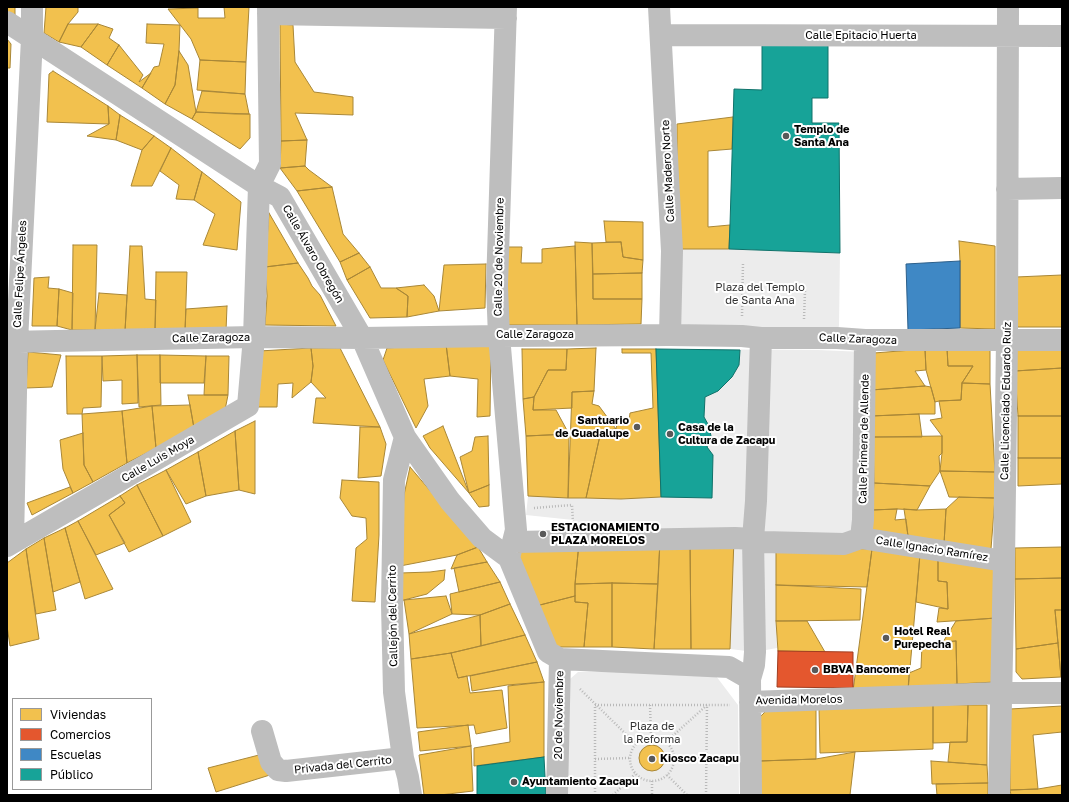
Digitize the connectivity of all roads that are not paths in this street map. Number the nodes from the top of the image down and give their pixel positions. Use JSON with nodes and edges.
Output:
{"nodes":[{"id":1,"x":32,"y":7,"type":"edge"},
{"id":2,"x":659,"y":7,"type":"edge"},
{"id":3,"x":1008,"y":7,"type":"edge"},
{"id":4,"x":268,"y":10,"type":"edge"},
{"id":5,"x":506,"y":13,"type":"edge"},
{"id":6,"x":7,"y":22,"type":"edge"},
{"id":7,"x":661,"y":35,"type":"junction"},
{"id":8,"x":1008,"y":36,"type":"junction"},
{"id":9,"x":1062,"y":36,"type":"edge"},
{"id":10,"x":32,"y":38,"type":"junction"},
{"id":11,"x":259,"y":186,"type":"junction"},
{"id":12,"x":1062,"y":188,"type":"edge"},
{"id":13,"x":1007,"y":189,"type":"junction"},
{"id":14,"x":670,"y":335,"type":"junction"},
{"id":15,"x":499,"y":336,"type":"junction"},
{"id":16,"x":254,"y":337,"type":"junction"},
{"id":17,"x":752,"y":337,"type":"junction"},
{"id":18,"x":362,"y":338,"type":"junction"},
{"id":19,"x":865,"y":340,"type":"junction"},
{"id":20,"x":1007,"y":340,"type":"junction"},
{"id":21,"x":1062,"y":340,"type":"edge"},
{"id":22,"x":12,"y":342,"type":"edge"},
{"id":23,"x":405,"y":437,"type":"junction"},
{"id":24,"x":753,"y":538,"type":"junction"},
{"id":25,"x":861,"y":538,"type":"junction"},
{"id":26,"x":10,"y":544,"type":"edge"},
{"id":27,"x":513,"y":544,"type":"junction"},
{"id":28,"x":1004,"y":561,"type":"junction"},
{"id":29,"x":560,"y":659,"type":"junction"},
{"id":30,"x":750,"y":679,"type":"junction"},
{"id":31,"x":1000,"y":693,"type":"junction"},
{"id":32,"x":1062,"y":694,"type":"edge"},
{"id":33,"x":740,"y":703,"type":"junction"},
{"id":34,"x":262,"y":731,"type":"dead end"},
{"id":35,"x":403,"y":758,"type":"junction"},
{"id":36,"x":411,"y":795,"type":"edge"},
{"id":37,"x":557,"y":795,"type":"edge"},
{"id":38,"x":751,"y":795,"type":"edge"},
{"id":39,"x":999,"y":795,"type":"edge"}],
"edges":[{"from":1,"to":10,"type":"street","name":"Calle Felipe Ángeles"},
{"from":2,"to":7,"type":"street","name":"Calle Madero Norte"},
{"from":3,"to":8,"type":"street","name":"Calle Licenciado Eduardo Ruíz"},
{"from":4,"to":5,"type":"street"},
{"from":4,"to":11,"type":"street"},
{"from":5,"to":15,"type":"street","name":"Calle 20 de Noviembre"},
{"from":6,"to":10,"type":"street","name":"Calle Álvaro Obregón"},
{"from":7,"to":8,"type":"street","name":"Calle Epitacio Huerta"},
{"from":7,"to":14,"type":"street","name":"Calle Madero Norte"},
{"from":8,"to":9,"type":"street","name":"Calle Epitacio Huerta"},
{"from":8,"to":13,"type":"street","name":"Calle Licenciado Eduardo Ruíz"},
{"from":10,"to":11,"type":"street","name":"Calle Álvaro Obregón"},
{"from":10,"to":22,"type":"street","name":"Calle Felipe Ángeles"},
{"from":11,"to":16,"type":"street"},
{"from":11,"to":18,"type":"street","name":"Calle Álvaro Obregón"},
{"from":12,"to":13,"type":"street"},
{"from":13,"to":20,"type":"street","name":"Calle Licenciado Eduardo Ruíz"},
{"from":14,"to":15,"type":"street","name":"Calle Zaragoza"},
{"from":14,"to":17,"type":"street","name":"Calle Zaragoza"},
{"from":15,"to":18,"type":"street","name":"Calle Zaragoza"},
{"from":15,"to":27,"type":"street","name":"Calle 20 de Noviembre"},
{"from":16,"to":18,"type":"street","name":"Calle Zaragoza"},
{"from":16,"to":22,"type":"street","name":"Calle Zaragoza"},
{"from":16,"to":26,"type":"street","name":"Calle Luis Moya"},
{"from":17,"to":19,"type":"street","name":"Calle Zaragoza"},
{"from":17,"to":24,"type":"street"},
{"from":18,"to":23,"type":"street","name":"Calle Álvaro Obregón"},
{"from":19,"to":20,"type":"street","name":"Calle Zaragoza"},
{"from":19,"to":25,"type":"street","name":"Calle Primera de Allende"},
{"from":20,"to":21,"type":"street","name":"Calle Zaragoza"},
{"from":20,"to":28,"type":"street","name":"Calle Licenciado Eduardo Ruíz"},
{"from":22,"to":26,"type":"street","name":"Calle Felipe Ángeles"},
{"from":23,"to":27,"type":"street","name":"Calle Álvaro Obregón"},
{"from":23,"to":35,"type":"street","name":"Callejón del Cerrito"},
{"from":24,"to":25,"type":"street"},
{"from":24,"to":27,"type":"street"},
{"from":24,"to":30,"type":"street"},
{"from":25,"to":28,"type":"street","name":"Calle Ignacio Ramírez"},
{"from":27,"to":29,"type":"street","name":"20 de Noviembre"},
{"from":28,"to":31,"type":"street","name":"Calle Licenciado Eduardo Ruíz"},
{"from":29,"to":30,"type":"street","name":"Avenida Morelos"},
{"from":29,"to":37,"type":"street","name":"20 de Noviembre"},
{"from":30,"to":33,"type":"street","name":"Avenida Morelos"},
{"from":31,"to":32,"type":"street","name":"Avenida Morelos"},
{"from":31,"to":33,"type":"street","name":"Avenida Morelos"},
{"from":31,"to":39,"type":"street","name":"Calle Licenciado Eduardo Ruíz"},
{"from":33,"to":38,"type":"street"},
{"from":34,"to":35,"type":"street","name":"Privada del Cerrito"},
{"from":35,"to":36,"type":"street","name":"Callejón del Cerrito"}]}
